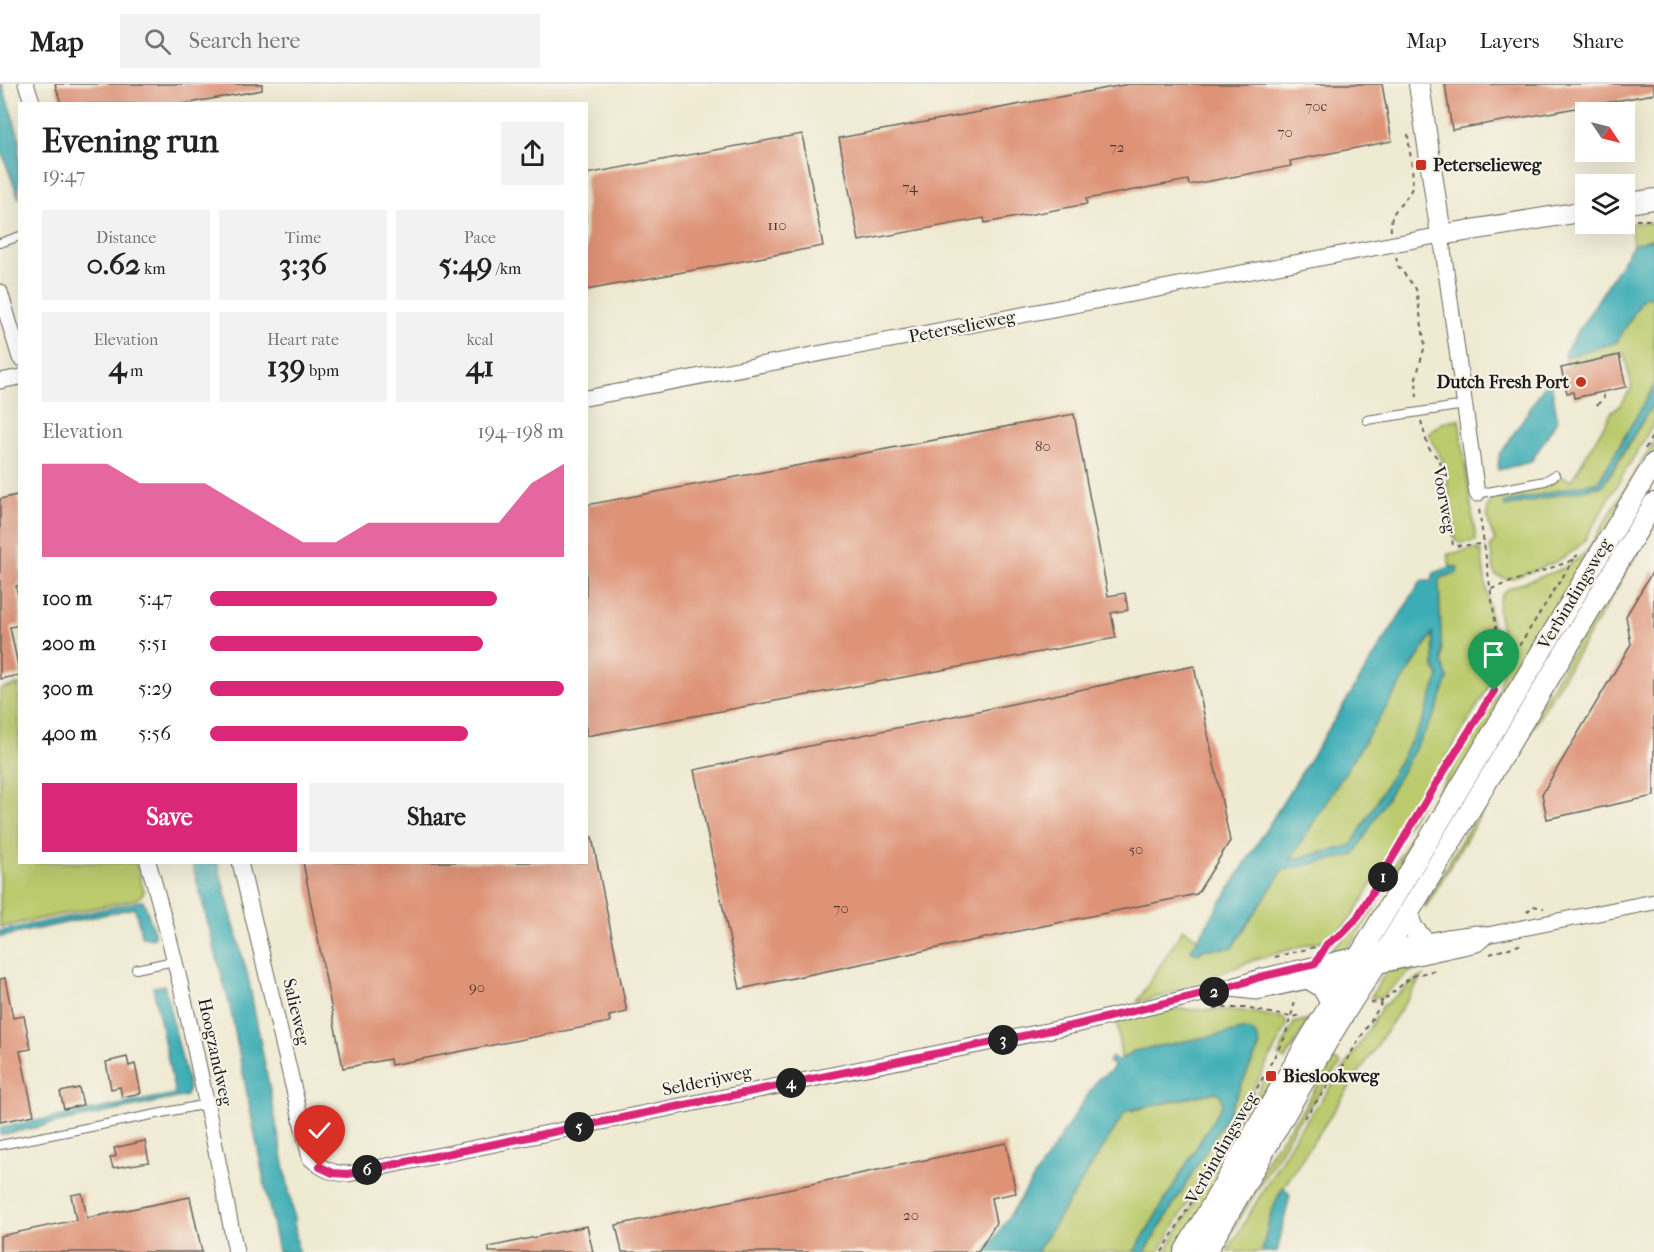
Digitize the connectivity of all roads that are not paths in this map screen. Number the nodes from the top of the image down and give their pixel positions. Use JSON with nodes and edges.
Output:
{"nodes":[{"id":1,"x":26,"y":84,"type":"edge"},
{"id":2,"x":1419,"y":84,"type":"edge"},
{"id":3,"x":32,"y":102,"type":"edge"},
{"id":4,"x":1654,"y":199,"type":"edge"},
{"id":5,"x":1635,"y":208,"type":"edge"},
{"id":6,"x":1575,"y":213,"type":"edge"},
{"id":7,"x":1441,"y":236,"type":"junction"},
{"id":8,"x":18,"y":237,"type":"edge"},
{"id":9,"x":0,"y":243,"type":"edge"},
{"id":10,"x":0,"y":292,"type":"edge"},
{"id":11,"x":18,"y":351,"type":"edge"},
{"id":12,"x":18,"y":377,"type":"edge"},
{"id":13,"x":0,"y":381,"type":"edge"},
{"id":14,"x":588,"y":398,"type":"edge"},
{"id":15,"x":1465,"y":405,"type":"junction"},
{"id":16,"x":1367,"y":420,"type":"dead end"},
{"id":17,"x":1648,"y":458,"type":"edge"},
{"id":18,"x":1555,"y":475,"type":"dead end"},
{"id":19,"x":1478,"y":494,"type":"joint"},
{"id":20,"x":1654,"y":503,"type":"edge"},
{"id":21,"x":149,"y":864,"type":"edge"},
{"id":22,"x":240,"y":864,"type":"edge"},
{"id":23,"x":1654,"y":902,"type":"edge"},
{"id":24,"x":1408,"y":913,"type":"junction"},
{"id":25,"x":1487,"y":935,"type":"junction"},
{"id":26,"x":1424,"y":941,"type":"junction"},
{"id":27,"x":1387,"y":949,"type":"junction"},
{"id":28,"x":1367,"y":960,"type":"junction"},
{"id":29,"x":174,"y":961,"type":"junction"},
{"id":30,"x":136,"y":969,"type":"dead end"},
{"id":31,"x":1350,"y":972,"type":"junction"},
{"id":32,"x":1311,"y":976,"type":"junction"},
{"id":33,"x":1227,"y":988,"type":"junction"},
{"id":34,"x":1331,"y":1003,"type":"junction"},
{"id":35,"x":207,"y":1104,"type":"junction"},
{"id":36,"x":0,"y":1146,"type":"edge"},
{"id":37,"x":320,"y":1167,"type":"joint"},
{"id":38,"x":236,"y":1252,"type":"edge"},
{"id":39,"x":1184,"y":1252,"type":"edge"},
{"id":40,"x":1206,"y":1252,"type":"edge"}],
"edges":[{"from":1,"to":3,"type":"street"},
{"from":2,"to":7,"type":"street","name":"Voorweg"},
{"from":4,"to":5,"type":"street"},
{"from":6,"to":7,"type":"street","name":"Peterselieweg"},
{"from":7,"to":14,"type":"street","name":"Peterselieweg"},
{"from":7,"to":15,"type":"street","name":"Voorweg"},
{"from":8,"to":9,"type":"lane"},
{"from":10,"to":11,"type":"street"},
{"from":12,"to":13,"type":"street"},
{"from":15,"to":16,"type":"lane"},
{"from":15,"to":19,"type":"street","name":"Voorweg"},
{"from":17,"to":28,"type":"street","name":"Verbindingsweg"},
{"from":18,"to":19,"type":"lane"},
{"from":20,"to":24,"type":"street","name":"Verbindingsweg"},
{"from":21,"to":29,"type":"street","name":"Hoogzandweg"},
{"from":22,"to":37,"type":"street","name":"Salieweg"},
{"from":23,"to":25,"type":"street"},
{"from":24,"to":26,"type":"street"},
{"from":24,"to":27,"type":"street","name":"Verbindingsweg"},
{"from":25,"to":26,"type":"street"},
{"from":25,"to":28,"type":"street"},
{"from":26,"to":27,"type":"street"},
{"from":27,"to":28,"type":"street","name":"Verbindingsweg"},
{"from":28,"to":31,"type":"street","name":"Verbindingsweg"},
{"from":28,"to":32,"type":"street","name":"Selderijweg"},
{"from":28,"to":40,"type":"street","name":"Verbindingsweg"},
{"from":29,"to":30,"type":"lane"},
{"from":29,"to":35,"type":"street","name":"Hoogzandweg"},
{"from":31,"to":32,"type":"street","name":"Selderijweg"},
{"from":31,"to":34,"type":"street","name":"Verbindingsweg"},
{"from":32,"to":33,"type":"street","name":"Selderijweg"},
{"from":32,"to":33,"type":"street","name":"Selderijweg"},
{"from":32,"to":34,"type":"street"},
{"from":33,"to":37,"type":"street","name":"Selderijweg"},
{"from":34,"to":39,"type":"street","name":"Verbindingsweg"},
{"from":35,"to":36,"type":"lane"},
{"from":35,"to":38,"type":"street","name":"Hoogzandweg"}]}
